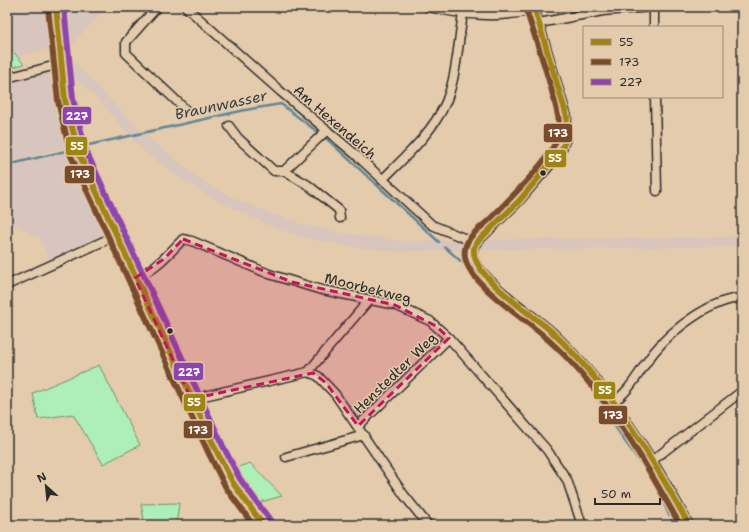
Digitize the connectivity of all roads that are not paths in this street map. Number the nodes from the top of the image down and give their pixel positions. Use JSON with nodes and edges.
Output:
{"nodes":[{"id":1,"x":56,"y":7,"type":"edge"},
{"id":2,"x":157,"y":7,"type":"edge"},
{"id":3,"x":186,"y":7,"type":"edge"},
{"id":4,"x":428,"y":7,"type":"edge"},
{"id":5,"x":653,"y":7,"type":"edge"},
{"id":6,"x":534,"y":8,"type":"edge"},
{"id":7,"x":463,"y":14,"type":"junction"},
{"id":8,"x":539,"y":22,"type":"junction"},
{"id":9,"x":654,"y":26,"type":"edge"},
{"id":10,"x":60,"y":64,"type":"junction"},
{"id":11,"x":7,"y":78,"type":"edge"},
{"id":12,"x":655,"y":98,"type":"edge"},
{"id":13,"x":184,"y":108,"type":"dead end"},
{"id":14,"x":230,"y":126,"type":"dead end"},
{"id":15,"x":326,"y":130,"type":"junction"},
{"id":16,"x":284,"y":171,"type":"junction"},
{"id":17,"x":382,"y":180,"type":"junction"},
{"id":18,"x":657,"y":191,"type":"dead end"},
{"id":19,"x":340,"y":218,"type":"dead end"},
{"id":20,"x":116,"y":236,"type":"junction"},
{"id":21,"x":475,"y":244,"type":"junction"},
{"id":22,"x":134,"y":278,"type":"junction"},
{"id":23,"x":7,"y":285,"type":"edge"},
{"id":24,"x":742,"y":298,"type":"edge"},
{"id":25,"x":369,"y":300,"type":"junction"},
{"id":26,"x":449,"y":338,"type":"junction"},
{"id":27,"x":308,"y":372,"type":"junction"},
{"id":28,"x":742,"y":391,"type":"edge"},
{"id":29,"x":191,"y":399,"type":"junction"},
{"id":30,"x":612,"y":403,"type":"junction"},
{"id":31,"x":358,"y":426,"type":"junction"},
{"id":32,"x":364,"y":435,"type":"junction"},
{"id":33,"x":286,"y":457,"type":"dead end"},
{"id":34,"x":653,"y":460,"type":"junction"},
{"id":35,"x":263,"y":525,"type":"edge"},
{"id":36,"x":428,"y":525,"type":"edge"},
{"id":37,"x":582,"y":525,"type":"edge"},
{"id":38,"x":689,"y":525,"type":"edge"}],
"edges":[{"from":1,"to":10,"type":"main road"},
{"from":2,"to":13,"type":"street"},
{"from":3,"to":15,"type":"street","name":"Am Hexendeich"},
{"from":4,"to":7,"type":"street"},
{"from":5,"to":8,"type":"street"},
{"from":5,"to":9,"type":"street"},
{"from":6,"to":7,"type":"street"},
{"from":6,"to":8,"type":"street"},
{"from":7,"to":17,"type":"street"},
{"from":8,"to":21,"type":"street"},
{"from":10,"to":11,"type":"street"},
{"from":10,"to":20,"type":"main road"},
{"from":12,"to":18,"type":"street"},
{"from":14,"to":16,"type":"street"},
{"from":15,"to":16,"type":"street"},
{"from":15,"to":17,"type":"street","name":"Am Hexendeich"},
{"from":16,"to":19,"type":"street"},
{"from":17,"to":21,"type":"street","name":"Am Hexendeich"},
{"from":20,"to":22,"type":"main road"},
{"from":20,"to":23,"type":"street"},
{"from":21,"to":30,"type":"street"},
{"from":22,"to":25,"type":"street","name":"Moorbekweg"},
{"from":22,"to":29,"type":"main road"},
{"from":24,"to":30,"type":"street"},
{"from":25,"to":26,"type":"street","name":"Moorbekweg"},
{"from":25,"to":27,"type":"street"},
{"from":26,"to":31,"type":"street","name":"Henstedter Weg"},
{"from":26,"to":37,"type":"street","name":"Moorbekweg"},
{"from":27,"to":29,"type":"street"},
{"from":27,"to":31,"type":"street"},
{"from":28,"to":34,"type":"street"},
{"from":29,"to":35,"type":"main road"},
{"from":30,"to":34,"type":"street"},
{"from":31,"to":32,"type":"street"},
{"from":32,"to":33,"type":"street"},
{"from":32,"to":36,"type":"street"},
{"from":34,"to":38,"type":"street"}]}
